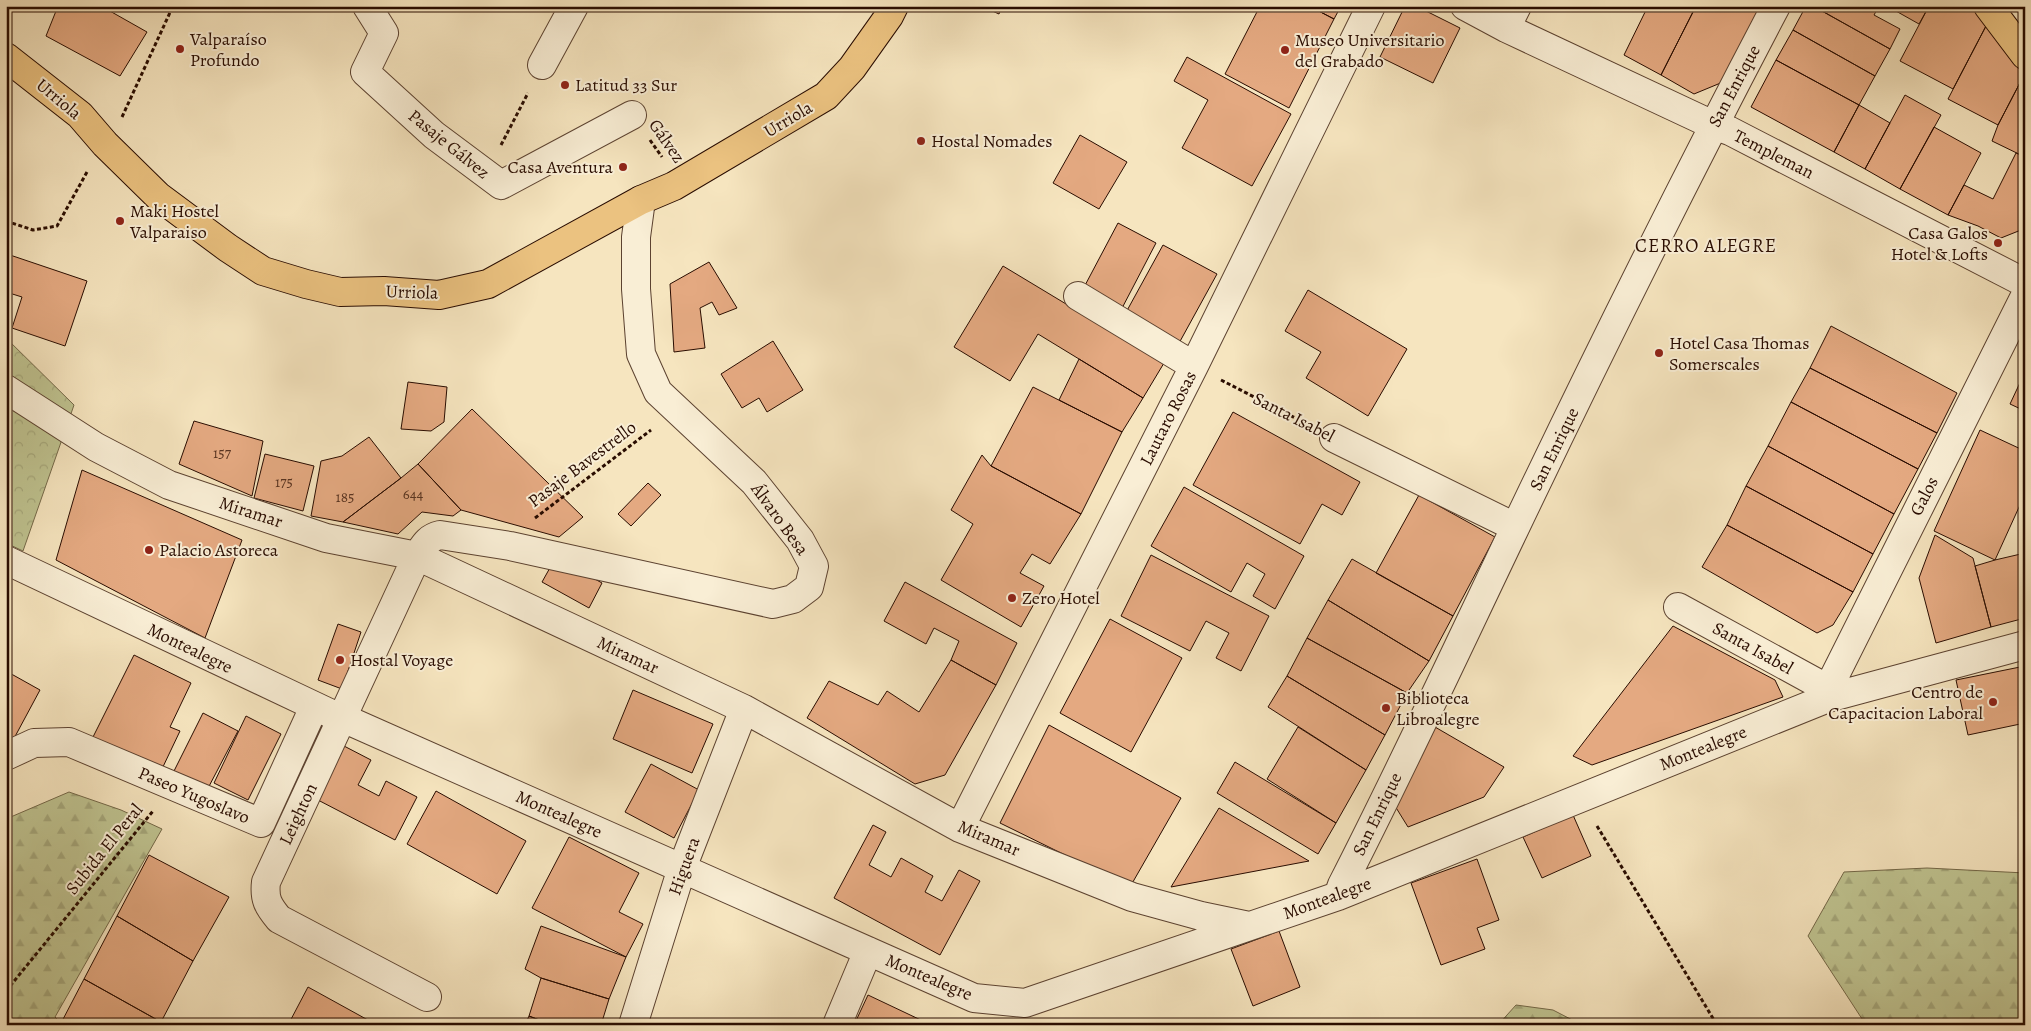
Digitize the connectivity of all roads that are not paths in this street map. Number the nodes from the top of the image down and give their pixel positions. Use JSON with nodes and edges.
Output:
{"nodes":[{"id":1,"x":367,"y":6,"type":"edge"},
{"id":2,"x":574,"y":6,"type":"edge"},
{"id":3,"x":894,"y":6,"type":"edge"},
{"id":4,"x":1371,"y":6,"type":"edge"},
{"id":5,"x":1465,"y":6,"type":"edge"},
{"id":6,"x":1776,"y":6,"type":"edge"},
{"id":7,"x":1988,"y":6,"type":"edge"},
{"id":8,"x":1512,"y":17,"type":"edge"},
{"id":9,"x":2025,"y":54,"type":"edge"},
{"id":10,"x":6,"y":56,"type":"edge"},
{"id":11,"x":542,"y":65,"type":"road end"},
{"id":12,"x":632,"y":115,"type":"road end"},
{"id":13,"x":1713,"y":125,"type":"junction"},
{"id":14,"x":641,"y":200,"type":"junction"},
{"id":15,"x":2025,"y":283,"type":"edge"},
{"id":16,"x":1078,"y":296,"type":"dead end"},
{"id":17,"x":2025,"y":296,"type":"edge"},
{"id":18,"x":1194,"y":366,"type":"junction"},
{"id":19,"x":6,"y":389,"type":"edge"},
{"id":20,"x":1334,"y":438,"type":"road end"},
{"id":21,"x":1515,"y":527,"type":"junction"},
{"id":22,"x":417,"y":556,"type":"junction"},
{"id":23,"x":6,"y":560,"type":"edge"},
{"id":24,"x":1678,"y":607,"type":"dead end"},
{"id":25,"x":2025,"y":645,"type":"edge"},
{"id":26,"x":1828,"y":693,"type":"junction"},
{"id":27,"x":314,"y":707,"type":"junction"},
{"id":28,"x":744,"y":710,"type":"junction"},
{"id":29,"x":342,"y":720,"type":"junction"},
{"id":30,"x":6,"y":756,"type":"edge"},
{"id":31,"x":48,"y":756,"type":"dead end"},
{"id":32,"x":6,"y":765,"type":"edge"},
{"id":33,"x":960,"y":828,"type":"junction"},
{"id":34,"x":682,"y":868,"type":"junction"},
{"id":35,"x":1338,"y":896,"type":"junction"},
{"id":36,"x":1249,"y":926,"type":"junction"},
{"id":37,"x":868,"y":951,"type":"junction"},
{"id":38,"x":427,"y":997,"type":"dead end"},
{"id":39,"x":633,"y":1025,"type":"edge"},
{"id":40,"x":837,"y":1025,"type":"edge"}],
"edges":[{"from":1,"to":12,"type":"street","name":"Pasaje Gálvez"},
{"from":2,"to":11,"type":"street"},
{"from":3,"to":14,"type":"main road","name":"Urriola"},
{"from":4,"to":18,"type":"street","name":"Lautaro Rosas"},
{"from":5,"to":8,"type":"street","name":"Templeman"},
{"from":6,"to":13,"type":"street","name":"San Enrique"},
{"from":7,"to":9,"type":"main road"},
{"from":8,"to":13,"type":"street","name":"Templeman"},
{"from":10,"to":14,"type":"main road","name":"Urriola"},
{"from":13,"to":15,"type":"street","name":"Templeman"},
{"from":13,"to":21,"type":"street","name":"San Enrique"},
{"from":14,"to":22,"type":"street","name":"Álvaro Besa"},
{"from":16,"to":18,"type":"street"},
{"from":17,"to":26,"type":"street","name":"Galos"},
{"from":18,"to":33,"type":"street","name":"Lautaro Rosas"},
{"from":19,"to":22,"type":"street","name":"Miramar"},
{"from":20,"to":21,"type":"street","name":"Santa Isabel"},
{"from":21,"to":35,"type":"street","name":"San Enrique"},
{"from":22,"to":28,"type":"street","name":"Miramar"},
{"from":22,"to":29,"type":"street","name":"Leighton"},
{"from":23,"to":27,"type":"street","name":"Montealegre"},
{"from":24,"to":26,"type":"street","name":"Santa Isabel"},
{"from":25,"to":26,"type":"street","name":"Montealegre"},
{"from":26,"to":35,"type":"street","name":"Montealegre"},
{"from":27,"to":29,"type":"street","name":"Montealegre"},
{"from":27,"to":30,"type":"street","name":"Paseo Yugoslavo"},
{"from":28,"to":33,"type":"street","name":"Miramar"},
{"from":28,"to":34,"type":"street","name":"Higuera"},
{"from":29,"to":34,"type":"street","name":"Montealegre"},
{"from":29,"to":38,"type":"street","name":"Leighton"},
{"from":31,"to":32,"type":"street"},
{"from":33,"to":36,"type":"street","name":"Miramar"},
{"from":34,"to":37,"type":"street","name":"Montealegre"},
{"from":34,"to":39,"type":"street","name":"Higuera"},
{"from":35,"to":36,"type":"street","name":"Montealegre"},
{"from":36,"to":37,"type":"street","name":"Montealegre"},
{"from":37,"to":40,"type":"street"}]}
